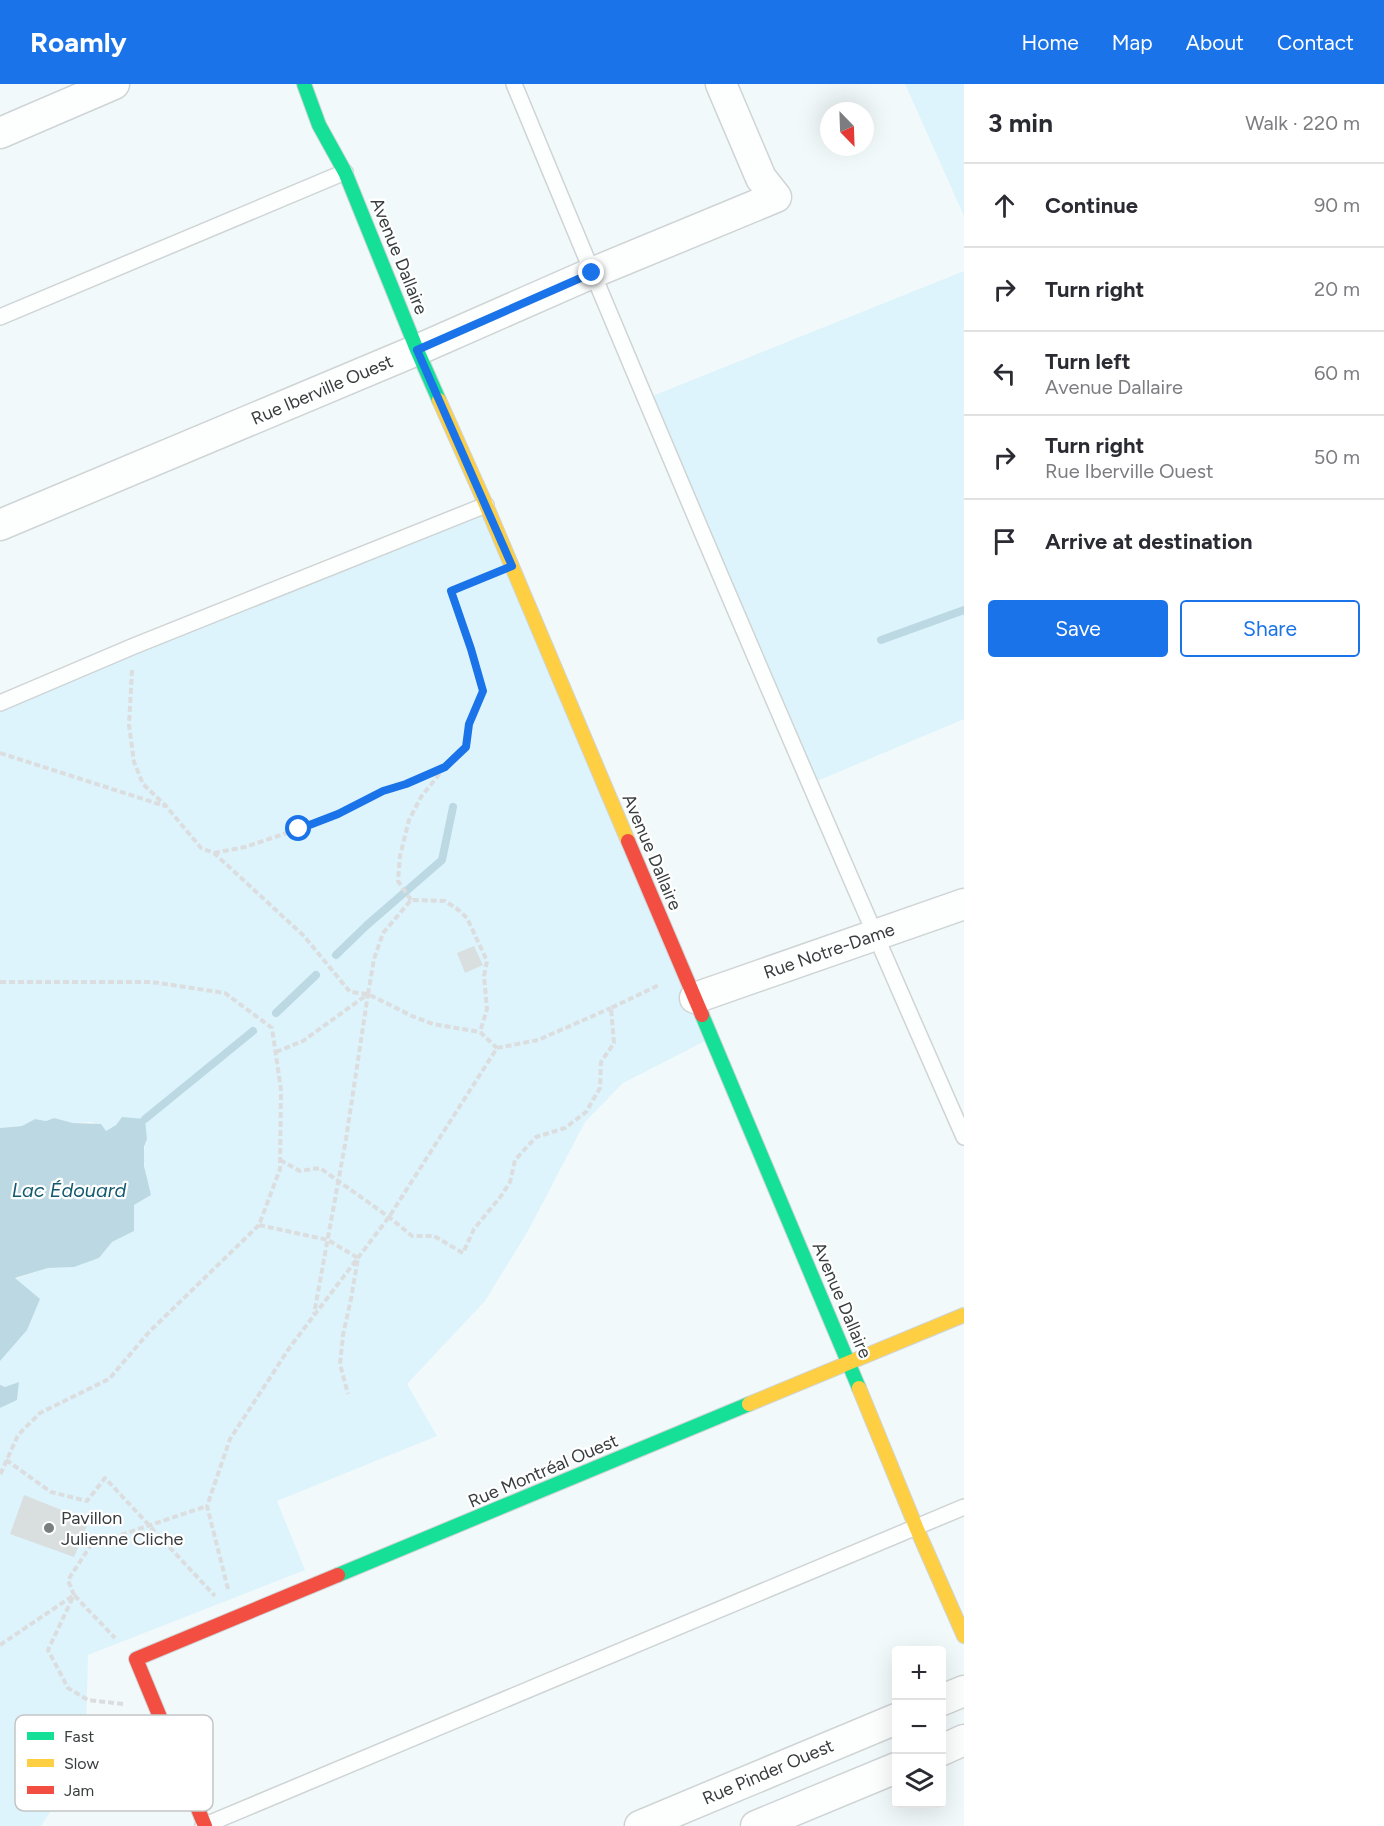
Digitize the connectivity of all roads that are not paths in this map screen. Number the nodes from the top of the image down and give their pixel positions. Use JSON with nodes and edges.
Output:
{"nodes":[{"id":1,"x":304,"y":84,"type":"edge"},
{"id":2,"x":514,"y":84,"type":"edge"},
{"id":3,"x":721,"y":84,"type":"edge"},
{"id":4,"x":110,"y":85,"type":"edge"},
{"id":5,"x":0,"y":133,"type":"edge"},
{"id":6,"x":345,"y":172,"type":"junction"},
{"id":7,"x":592,"y":273,"type":"junction"},
{"id":8,"x":0,"y":317,"type":"edge"},
{"id":9,"x":417,"y":350,"type":"junction"},
{"id":10,"x":486,"y":505,"type":"junction"},
{"id":11,"x":0,"y":525,"type":"edge"},
{"id":12,"x":0,"y":704,"type":"edge"},
{"id":13,"x":964,"y":904,"type":"edge"},
{"id":14,"x":875,"y":935,"type":"junction"},
{"id":15,"x":689,"y":986,"type":"junction"},
{"id":16,"x":964,"y":1137,"type":"edge"},
{"id":17,"x":964,"y":1315,"type":"edge"},
{"id":18,"x":849,"y":1363,"type":"junction"},
{"id":19,"x":964,"y":1507,"type":"edge"},
{"id":20,"x":916,"y":1527,"type":"junction"},
{"id":21,"x":964,"y":1636,"type":"edge"},
{"id":22,"x":964,"y":1691,"type":"edge"},
{"id":23,"x":946,"y":1698,"type":"edge"},
{"id":24,"x":160,"y":1715,"type":"edge"},
{"id":25,"x":892,"y":1721,"type":"edge"},
{"id":26,"x":964,"y":1740,"type":"edge"},
{"id":27,"x":946,"y":1748,"type":"edge"},
{"id":28,"x":892,"y":1770,"type":"edge"},
{"id":29,"x":198,"y":1811,"type":"edge"},
{"id":30,"x":204,"y":1826,"type":"edge"},
{"id":31,"x":640,"y":1826,"type":"edge"},
{"id":32,"x":756,"y":1826,"type":"edge"}],
"edges":[{"from":1,"to":6,"type":"street","name":"Avenue Dallaire"},
{"from":2,"to":7,"type":"lane"},
{"from":3,"to":7,"type":"street","name":"Rue Iberville Ouest"},
{"from":4,"to":5,"type":"street"},
{"from":6,"to":8,"type":"lane"},
{"from":6,"to":9,"type":"street","name":"Avenue Dallaire"},
{"from":7,"to":9,"type":"street","name":"Rue Iberville Ouest"},
{"from":7,"to":14,"type":"lane"},
{"from":9,"to":10,"type":"street","name":"Avenue Dallaire"},
{"from":9,"to":11,"type":"street","name":"Rue Iberville Ouest"},
{"from":10,"to":12,"type":"lane"},
{"from":10,"to":15,"type":"street","name":"Avenue Dallaire"},
{"from":13,"to":14,"type":"street","name":"Rue Notre-Dame"},
{"from":14,"to":15,"type":"street","name":"Rue Notre-Dame"},
{"from":14,"to":16,"type":"lane"},
{"from":15,"to":18,"type":"street","name":"Avenue Dallaire"},
{"from":17,"to":18,"type":"street","name":"Rue Montréal Ouest"},
{"from":18,"to":20,"type":"street","name":"Avenue Dallaire"},
{"from":18,"to":24,"type":"street","name":"Rue Montréal Ouest"},
{"from":19,"to":20,"type":"lane"},
{"from":20,"to":21,"type":"street","name":"Avenue Dallaire"},
{"from":20,"to":30,"type":"lane"},
{"from":22,"to":23,"type":"street"},
{"from":25,"to":31,"type":"street","name":"Rue Pinder Ouest"},
{"from":26,"to":27,"type":"street"},
{"from":28,"to":32,"type":"street"},
{"from":29,"to":30,"type":"street","name":"Rue Montréal Ouest"}]}
